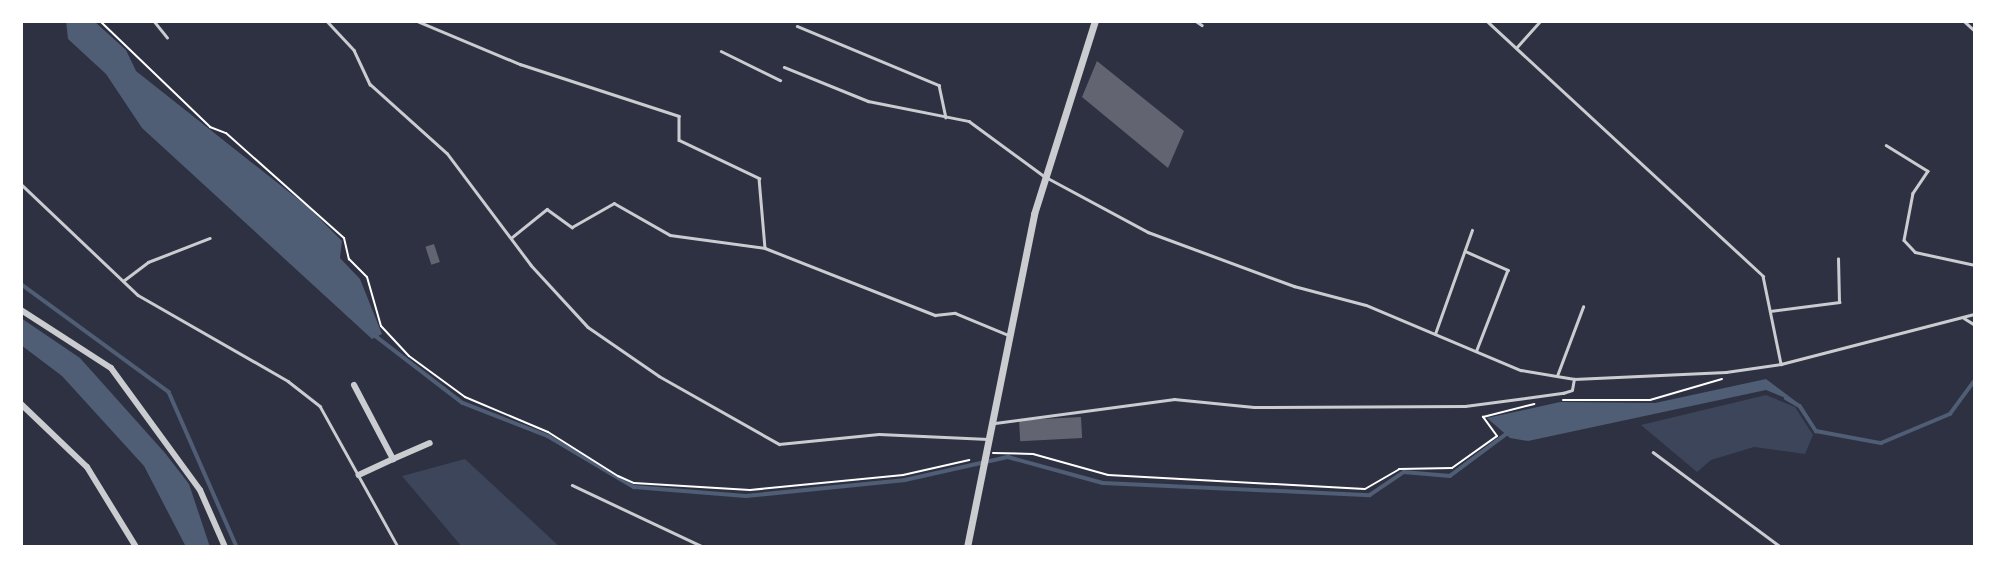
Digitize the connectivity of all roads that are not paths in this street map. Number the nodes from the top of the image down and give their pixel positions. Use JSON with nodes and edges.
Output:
{"nodes":[{"id":1,"x":154,"y":21,"type":"edge"},
{"id":2,"x":327,"y":21,"type":"edge"},
{"id":3,"x":417,"y":21,"type":"edge"},
{"id":4,"x":1095,"y":21,"type":"edge"},
{"id":5,"x":1196,"y":21,"type":"edge"},
{"id":6,"x":1487,"y":21,"type":"edge"},
{"id":7,"x":1540,"y":21,"type":"edge"},
{"id":8,"x":1964,"y":21,"type":"edge"},
{"id":9,"x":797,"y":26,"type":"dead end"},
{"id":10,"x":1202,"y":26,"type":"dead end"},
{"id":11,"x":1975,"y":31,"type":"edge"},
{"id":12,"x":167,"y":37,"type":"dead end"},
{"id":13,"x":1516,"y":48,"type":"junction"},
{"id":14,"x":721,"y":51,"type":"dead end"},
{"id":15,"x":785,"y":67,"type":"dead end"},
{"id":16,"x":780,"y":80,"type":"dead end"},
{"id":17,"x":946,"y":117,"type":"junction"},
{"id":18,"x":1886,"y":145,"type":"dead end"},
{"id":19,"x":1044,"y":177,"type":"junction"},
{"id":20,"x":21,"y":184,"type":"edge"},
{"id":21,"x":1472,"y":230,"type":"dead end"},
{"id":22,"x":210,"y":238,"type":"dead end"},
{"id":23,"x":511,"y":238,"type":"junction"},
{"id":24,"x":765,"y":248,"type":"junction"},
{"id":25,"x":1465,"y":251,"type":"junction"},
{"id":26,"x":1838,"y":259,"type":"dead end"},
{"id":27,"x":1975,"y":265,"type":"edge"},
{"id":28,"x":123,"y":281,"type":"junction"},
{"id":29,"x":1583,"y":307,"type":"dead end"},
{"id":30,"x":21,"y":310,"type":"edge"},
{"id":31,"x":1770,"y":312,"type":"junction"},
{"id":32,"x":1975,"y":314,"type":"edge"},
{"id":33,"x":1964,"y":318,"type":"junction"},
{"id":34,"x":1975,"y":325,"type":"edge"},
{"id":35,"x":1435,"y":334,"type":"junction"},
{"id":36,"x":1010,"y":335,"type":"junction"},
{"id":37,"x":1477,"y":350,"type":"junction"},
{"id":38,"x":1781,"y":364,"type":"junction"},
{"id":39,"x":1557,"y":376,"type":"junction"},
{"id":40,"x":1574,"y":379,"type":"junction"},
{"id":41,"x":354,"y":385,"type":"dead end"},
{"id":42,"x":21,"y":404,"type":"edge"},
{"id":43,"x":992,"y":424,"type":"junction"},
{"id":44,"x":988,"y":439,"type":"junction"},
{"id":45,"x":430,"y":443,"type":"dead end"},
{"id":46,"x":1653,"y":452,"type":"dead end"},
{"id":47,"x":393,"y":459,"type":"junction"},
{"id":48,"x":358,"y":475,"type":"junction"},
{"id":49,"x":572,"y":485,"type":"dead end"},
{"id":50,"x":136,"y":547,"type":"edge"},
{"id":51,"x":225,"y":547,"type":"edge"},
{"id":52,"x":398,"y":547,"type":"edge"},
{"id":53,"x":705,"y":547,"type":"edge"},
{"id":54,"x":968,"y":547,"type":"edge"},
{"id":55,"x":1781,"y":547,"type":"edge"}],
"edges":[{"from":1,"to":12,"type":"lane"},
{"from":2,"to":23,"type":"lane"},
{"from":3,"to":24,"type":"lane"},
{"from":4,"to":19,"type":"street"},
{"from":5,"to":10,"type":"lane"},
{"from":6,"to":13,"type":"lane"},
{"from":7,"to":13,"type":"lane"},
{"from":8,"to":11,"type":"lane"},
{"from":9,"to":17,"type":"lane"},
{"from":13,"to":31,"type":"lane"},
{"from":14,"to":16,"type":"lane"},
{"from":15,"to":17,"type":"lane"},
{"from":17,"to":19,"type":"lane"},
{"from":18,"to":27,"type":"lane"},
{"from":19,"to":35,"type":"lane"},
{"from":19,"to":36,"type":"street"},
{"from":20,"to":28,"type":"lane"},
{"from":21,"to":25,"type":"lane"},
{"from":22,"to":28,"type":"lane"},
{"from":23,"to":24,"type":"lane"},
{"from":23,"to":44,"type":"lane"},
{"from":24,"to":36,"type":"lane"},
{"from":25,"to":35,"type":"lane"},
{"from":25,"to":37,"type":"lane"},
{"from":26,"to":31,"type":"lane"},
{"from":28,"to":48,"type":"lane"},
{"from":29,"to":39,"type":"lane"},
{"from":30,"to":51,"type":"street"},
{"from":31,"to":38,"type":"lane"},
{"from":32,"to":33,"type":"lane"},
{"from":33,"to":34,"type":"lane"},
{"from":33,"to":38,"type":"lane"},
{"from":35,"to":37,"type":"lane"},
{"from":36,"to":43,"type":"street"},
{"from":37,"to":39,"type":"lane"},
{"from":38,"to":40,"type":"lane"},
{"from":39,"to":40,"type":"lane"},
{"from":40,"to":43,"type":"lane"},
{"from":41,"to":47,"type":"street"},
{"from":42,"to":50,"type":"street"},
{"from":43,"to":44,"type":"street"},
{"from":44,"to":54,"type":"street"},
{"from":45,"to":47,"type":"street"},
{"from":46,"to":55,"type":"lane"},
{"from":47,"to":48,"type":"street"},
{"from":48,"to":52,"type":"lane"},
{"from":49,"to":53,"type":"lane"}]}
